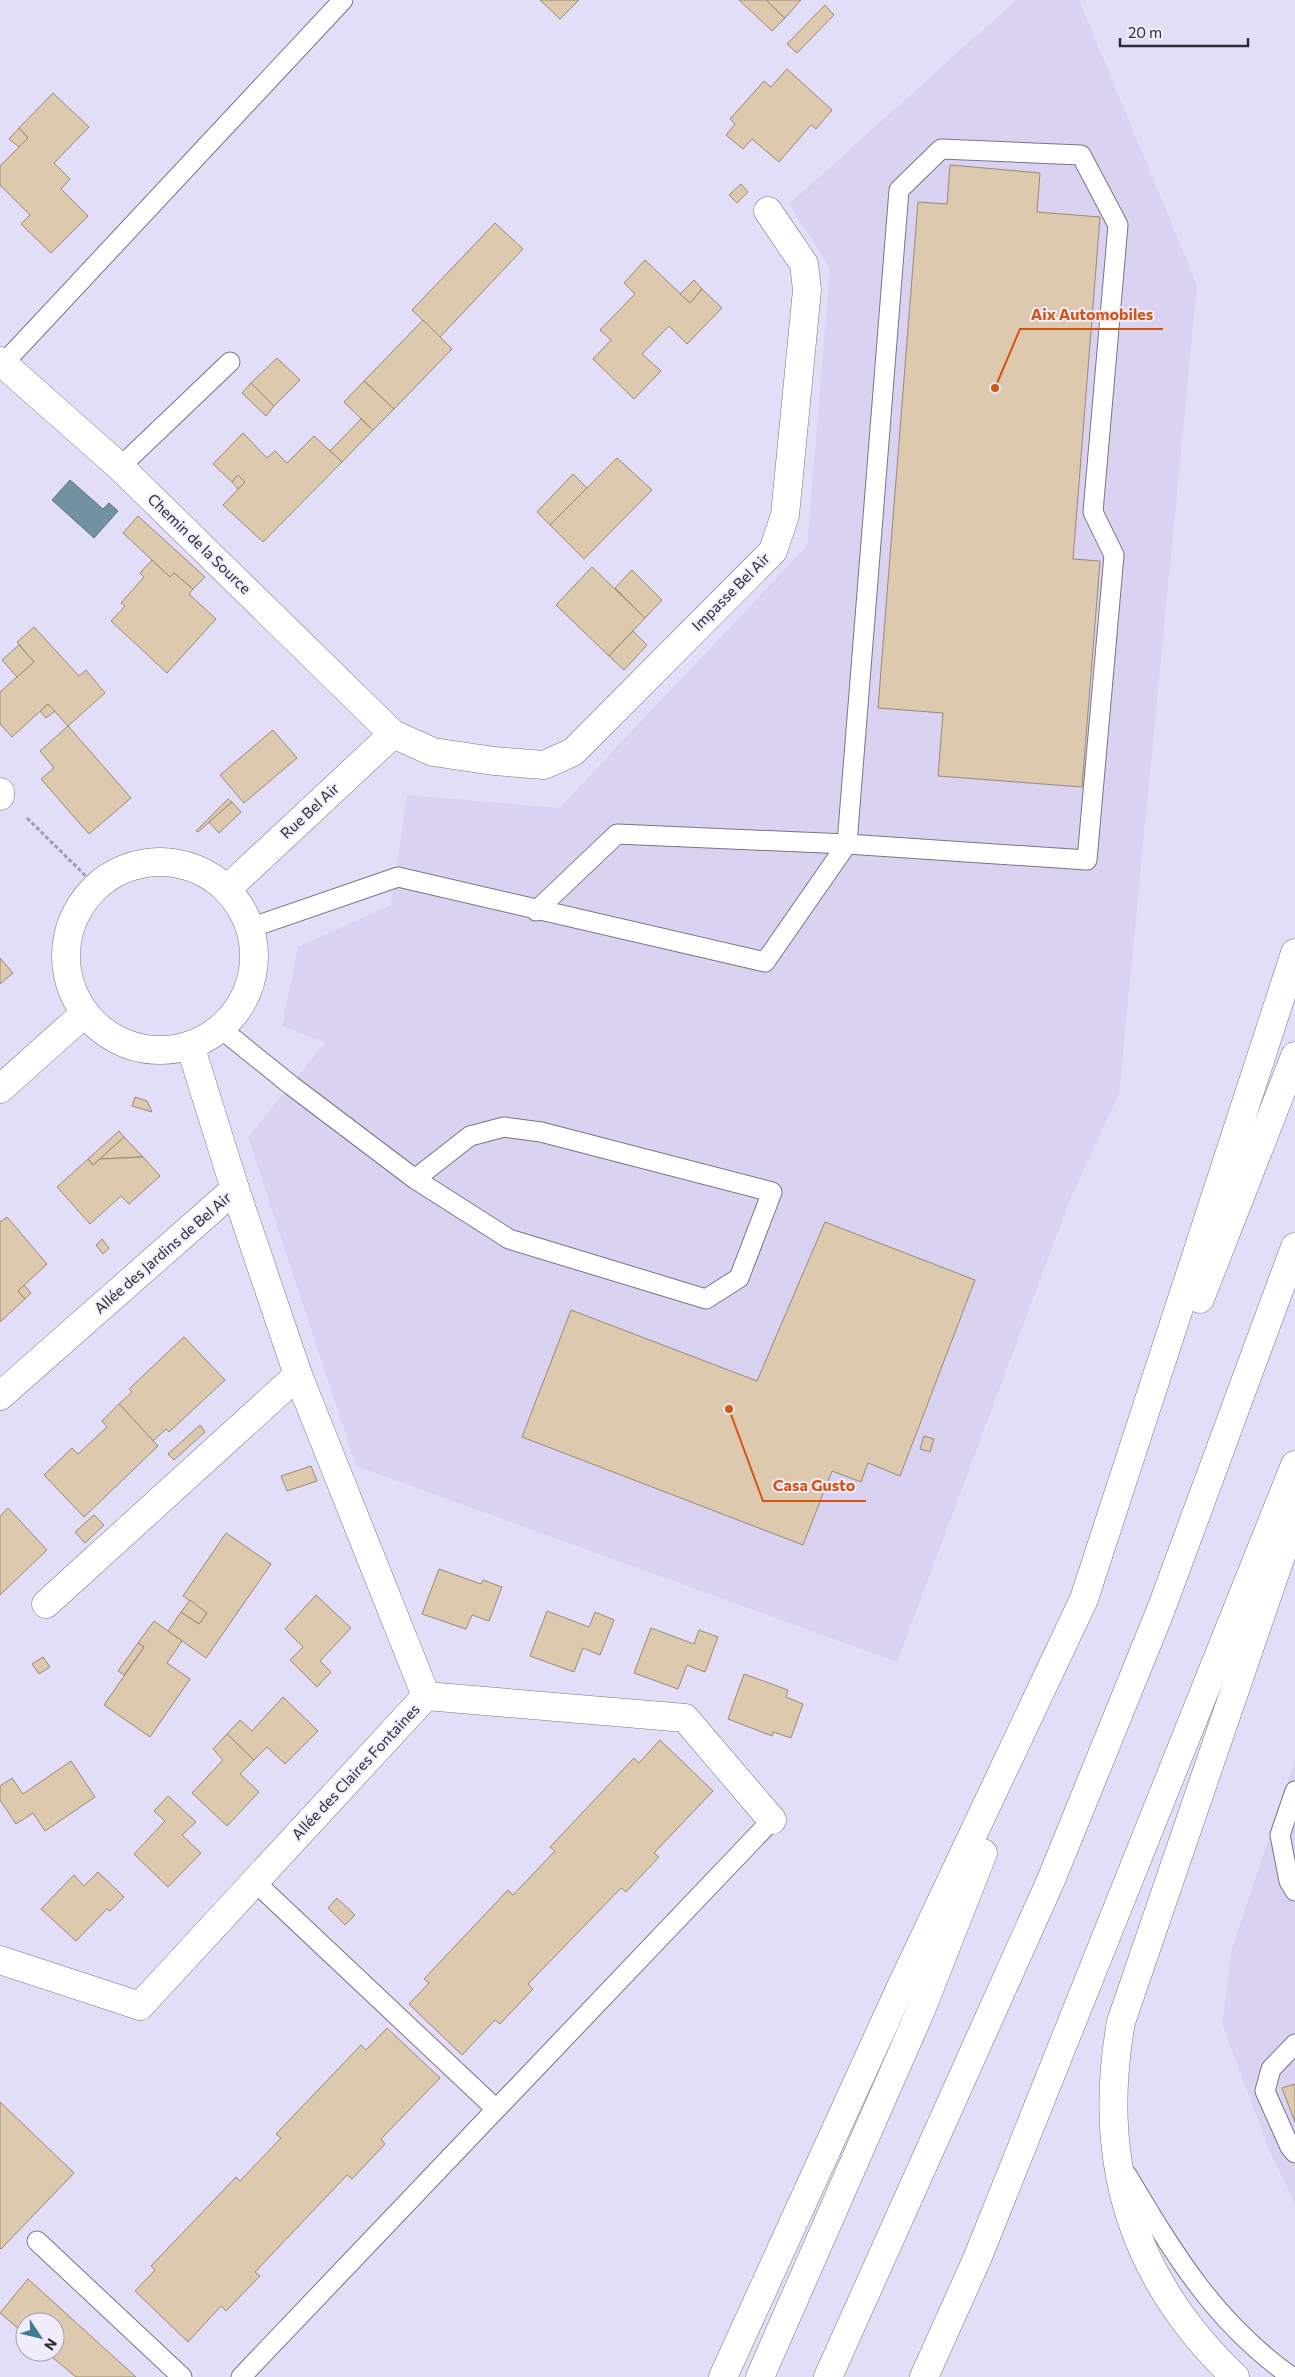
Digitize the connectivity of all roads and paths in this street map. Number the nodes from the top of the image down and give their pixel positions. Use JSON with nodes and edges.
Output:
{"nodes":[{"id":1,"x":343,"y":0,"type":"edge"},
{"id":2,"x":768,"y":211,"type":"dead end"},
{"id":3,"x":2,"y":362,"type":"edge"},
{"id":4,"x":230,"y":362,"type":"dead end"},
{"id":5,"x":120,"y":467,"type":"junction"},
{"id":6,"x":393,"y":734,"type":"junction"},
{"id":7,"x":1,"y":794,"type":"edge"},
{"id":8,"x":847,"y":844,"type":"junction"},
{"id":9,"x":96,"y":886,"type":"junction"},
{"id":10,"x":227,"y":889,"type":"junction"},
{"id":11,"x":536,"y":911,"type":"junction"},
{"id":12,"x":250,"y":928,"type":"junction"},
{"id":13,"x":1295,"y":954,"type":"edge"},
{"id":14,"x":85,"y":1014,"type":"junction"},
{"id":15,"x":220,"y":1028,"type":"junction"},
{"id":16,"x":190,"y":1045,"type":"junction"},
{"id":17,"x":1295,"y":1056,"type":"edge"},
{"id":18,"x":0,"y":1089,"type":"edge"},
{"id":19,"x":416,"y":1179,"type":"junction"},
{"id":20,"x":235,"y":1189,"type":"junction"},
{"id":21,"x":1295,"y":1247,"type":"edge"},
{"id":22,"x":298,"y":1375,"type":"junction"},
{"id":23,"x":0,"y":1396,"type":"edge"},
{"id":24,"x":1295,"y":1464,"type":"edge"},
{"id":25,"x":1295,"y":1515,"type":"edge"},
{"id":26,"x":1084,"y":1598,"type":"junction"},
{"id":27,"x":46,"y":1604,"type":"dead end"},
{"id":28,"x":426,"y":1696,"type":"junction"},
{"id":29,"x":1295,"y":1791,"type":"edge"},
{"id":30,"x":772,"y":1820,"type":"joint"},
{"id":31,"x":255,"y":1882,"type":"junction"},
{"id":32,"x":1295,"y":1891,"type":"edge"},
{"id":33,"x":0,"y":1960,"type":"edge"},
{"id":34,"x":1295,"y":2044,"type":"edge"},
{"id":35,"x":496,"y":2109,"type":"junction"},
{"id":36,"x":1295,"y":2153,"type":"edge"},
{"id":37,"x":1115,"y":2155,"type":"junction"},
{"id":38,"x":37,"y":2241,"type":"dead end"},
{"id":39,"x":978,"y":2259,"type":"junction"},
{"id":40,"x":182,"y":2377,"type":"edge"},
{"id":41,"x":241,"y":2377,"type":"edge"},
{"id":42,"x":723,"y":2377,"type":"edge"},
{"id":43,"x":760,"y":2377,"type":"edge"},
{"id":44,"x":828,"y":2377,"type":"edge"},
{"id":45,"x":924,"y":2377,"type":"edge"},
{"id":46,"x":934,"y":2377,"type":"edge"},
{"id":47,"x":1235,"y":2377,"type":"edge"},
{"id":48,"x":1292,"y":2377,"type":"edge"}],
"edges":[{"from":1,"to":3,"type":"lane"},
{"from":2,"to":6,"type":"main road","name":"Impasse Bel Air"},
{"from":3,"to":5,"type":"main road","name":"Chemin de la Source"},
{"from":4,"to":5,"type":"lane"},
{"from":5,"to":6,"type":"main road","name":"Chemin de la Source"},
{"from":6,"to":10,"type":"main road","name":"Rue Bel Air"},
{"from":7,"to":9,"type":"path"},
{"from":8,"to":8,"type":"lane"},
{"from":8,"to":11,"type":"lane"},
{"from":8,"to":11,"type":"lane"},
{"from":9,"to":10,"type":"main road"},
{"from":9,"to":14,"type":"main road"},
{"from":10,"to":12,"type":"main road"},
{"from":11,"to":12,"type":"lane"},
{"from":12,"to":15,"type":"main road"},
{"from":13,"to":26,"type":"main road"},
{"from":14,"to":16,"type":"main road"},
{"from":14,"to":18,"type":"main road"},
{"from":15,"to":16,"type":"main road"},
{"from":15,"to":19,"type":"lane"},
{"from":16,"to":20,"type":"main road","name":"Allée des Jardins de Bel Air"},
{"from":17,"to":26,"type":"main road"},
{"from":19,"to":19,"type":"lane"},
{"from":20,"to":22,"type":"main road"},
{"from":20,"to":23,"type":"main road","name":"Allée des Jardins de Bel Air"},
{"from":21,"to":44,"type":"main road"},
{"from":22,"to":27,"type":"main road"},
{"from":22,"to":28,"type":"main road"},
{"from":24,"to":39,"type":"main road"},
{"from":25,"to":37,"type":"main road"},
{"from":26,"to":42,"type":"main road"},
{"from":26,"to":43,"type":"main road"},
{"from":28,"to":30,"type":"main road","name":"Allée des Claires Fontaines"},
{"from":28,"to":31,"type":"main road","name":"Allée des Claires Fontaines"},
{"from":29,"to":32,"type":"lane"},
{"from":30,"to":35,"type":"lane"},
{"from":31,"to":33,"type":"main road","name":"Allée des Claires Fontaines"},
{"from":31,"to":35,"type":"lane"},
{"from":34,"to":36,"type":"lane"},
{"from":35,"to":41,"type":"lane"},
{"from":37,"to":47,"type":"main road"},
{"from":37,"to":48,"type":"lane"},
{"from":38,"to":40,"type":"lane"},
{"from":39,"to":45,"type":"main road"},
{"from":39,"to":46,"type":"main road"}]}
